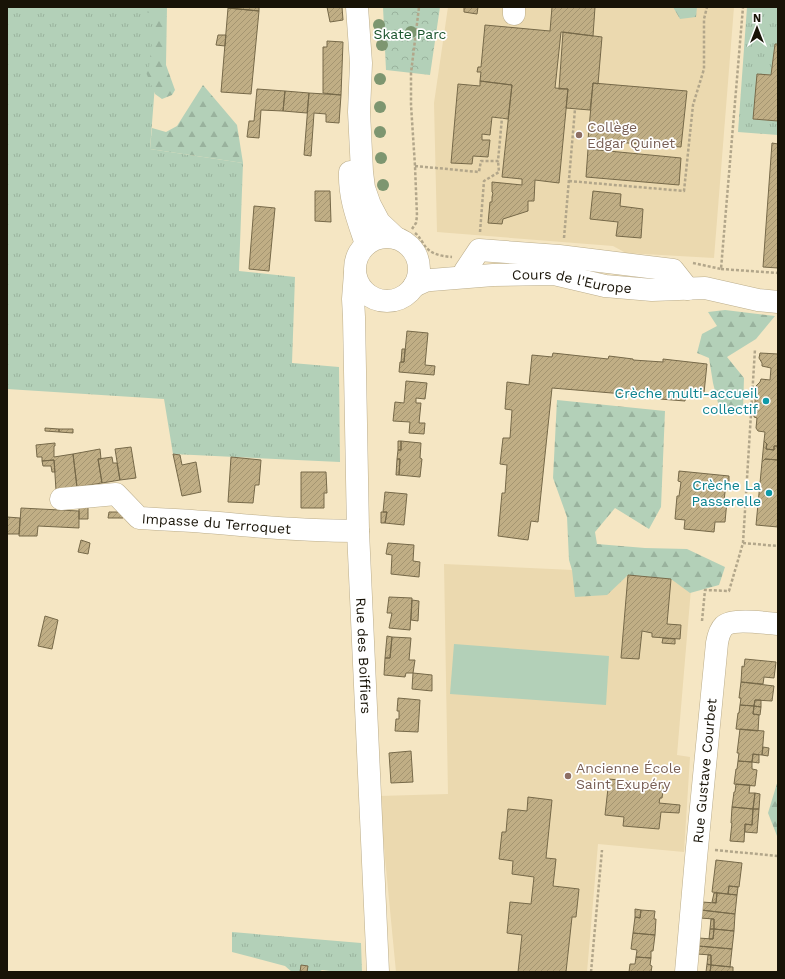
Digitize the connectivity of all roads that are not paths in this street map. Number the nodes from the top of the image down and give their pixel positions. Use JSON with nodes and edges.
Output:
{"nodes":[{"id":1,"x":357,"y":7,"type":"edge"},
{"id":2,"x":359,"y":112,"type":"junction"},
{"id":3,"x":405,"y":231,"type":"junction"},
{"id":4,"x":366,"y":244,"type":"junction"},
{"id":5,"x":417,"y":259,"type":"junction"},
{"id":6,"x":465,"y":270,"type":"junction"},
{"id":7,"x":355,"y":273,"type":"junction"},
{"id":8,"x":493,"y":275,"type":"junction"},
{"id":9,"x":414,"y":286,"type":"junction"},
{"id":10,"x":688,"y":289,"type":"junction"},
{"id":11,"x":652,"y":290,"type":"junction"},
{"id":12,"x":378,"y":300,"type":"junction"},
{"id":13,"x":768,"y":301,"type":"edge"},
{"id":14,"x":354,"y":339,"type":"junction"},
{"id":15,"x":61,"y":499,"type":"dead end"},
{"id":16,"x":358,"y":531,"type":"junction"},
{"id":17,"x":778,"y":624,"type":"edge"},
{"id":18,"x":378,"y":972,"type":"edge"},
{"id":19,"x":686,"y":972,"type":"edge"}],
"edges":[{"from":1,"to":2,"type":"street"},
{"from":2,"to":3,"type":"street"},
{"from":2,"to":4,"type":"street"},
{"from":3,"to":4,"type":"street"},
{"from":3,"to":5,"type":"street"},
{"from":4,"to":7,"type":"street"},
{"from":5,"to":6,"type":"street","name":"Cours de l'Europe"},
{"from":5,"to":9,"type":"street"},
{"from":6,"to":8,"type":"street","name":"Cours de l'Europe"},
{"from":6,"to":10,"type":"street"},
{"from":7,"to":12,"type":"street"},
{"from":7,"to":14,"type":"street","name":"Rue des Boiffiers"},
{"from":8,"to":9,"type":"street","name":"Cours de l'Europe"},
{"from":8,"to":11,"type":"street","name":"Cours de l'Europe"},
{"from":9,"to":12,"type":"street"},
{"from":10,"to":11,"type":"street","name":"Cours de l'Europe"},
{"from":10,"to":13,"type":"street","name":"Cours de l'Europe"},
{"from":11,"to":13,"type":"street","name":"Cours de l'Europe"},
{"from":12,"to":14,"type":"street","name":"Rue des Boiffiers"},
{"from":14,"to":16,"type":"street","name":"Rue des Boiffiers"},
{"from":15,"to":16,"type":"street","name":"Impasse du Terroquet"},
{"from":16,"to":18,"type":"street","name":"Rue des Boiffiers"},
{"from":17,"to":19,"type":"street","name":"Rue Gustave Courbet"}]}
